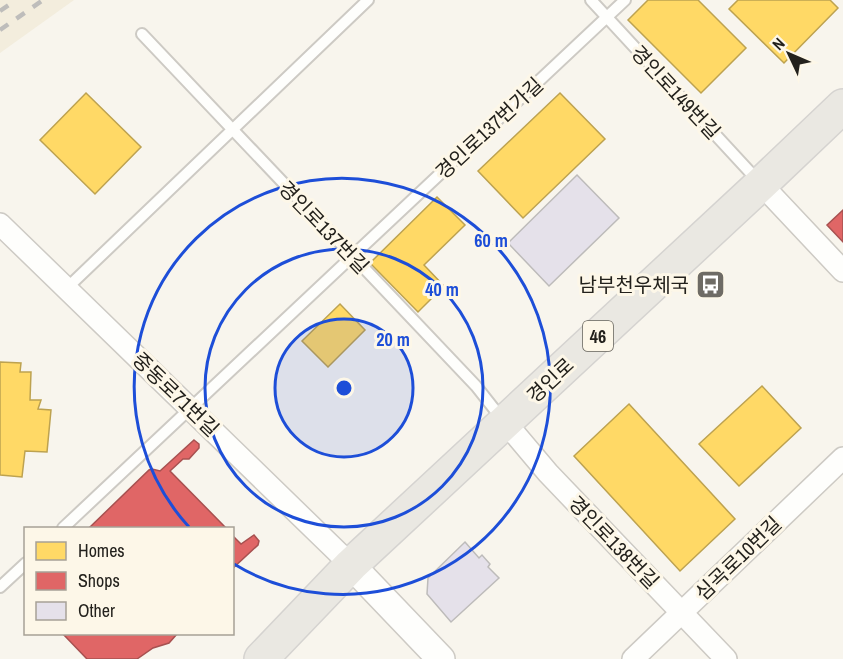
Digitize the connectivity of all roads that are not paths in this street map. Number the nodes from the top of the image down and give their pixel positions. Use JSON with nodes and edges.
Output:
{"nodes":[{"id":1,"x":368,"y":0,"type":"edge"},
{"id":2,"x":591,"y":0,"type":"edge"},
{"id":3,"x":625,"y":0,"type":"edge"},
{"id":4,"x":607,"y":17,"type":"junction"},
{"id":5,"x":141,"y":34,"type":"dead end"},
{"id":6,"x":843,"y":106,"type":"edge"},
{"id":7,"x":231,"y":130,"type":"junction"},
{"id":8,"x":761,"y":184,"type":"junction"},
{"id":9,"x":0,"y":224,"type":"edge"},
{"id":10,"x":353,"y":257,"type":"junction"},
{"id":11,"x":843,"y":271,"type":"edge"},
{"id":12,"x":66,"y":288,"type":"junction"},
{"id":13,"x":190,"y":409,"type":"junction"},
{"id":14,"x":505,"y":422,"type":"junction"},
{"id":15,"x":843,"y":458,"type":"edge"},
{"id":16,"x":64,"y":527,"type":"edge"},
{"id":17,"x":24,"y":565,"type":"edge"},
{"id":18,"x":351,"y":565,"type":"junction"},
{"id":19,"x":0,"y":587,"type":"edge"},
{"id":20,"x":681,"y":612,"type":"junction"},
{"id":21,"x":261,"y":659,"type":"edge"},
{"id":22,"x":441,"y":659,"type":"edge"},
{"id":23,"x":633,"y":659,"type":"edge"},
{"id":24,"x":726,"y":659,"type":"edge"}],
"edges":[{"from":1,"to":7,"type":"lane"},
{"from":2,"to":4,"type":"lane","name":"경인로149번길"},
{"from":3,"to":4,"type":"lane","name":"경인로137번가길"},
{"from":4,"to":8,"type":"lane","name":"경인로149번길"},
{"from":4,"to":10,"type":"lane","name":"경인로137번가길"},
{"from":5,"to":7,"type":"lane","name":"경인로137번길"},
{"from":6,"to":8,"type":"main road","name":"경인로","number":"46"},
{"from":7,"to":10,"type":"lane","name":"경인로137번길"},
{"from":7,"to":12,"type":"lane"},
{"from":8,"to":11,"type":"street"},
{"from":8,"to":14,"type":"main road","name":"경인로","number":"46"},
{"from":9,"to":12,"type":"street","name":"중동로71번길"},
{"from":10,"to":13,"type":"lane","name":"경인로137번가길"},
{"from":10,"to":14,"type":"lane","name":"경인로137번길"},
{"from":12,"to":13,"type":"street","name":"중동로71번길"},
{"from":13,"to":16,"type":"lane","name":"경인로137번가길"},
{"from":13,"to":18,"type":"street","name":"중동로71번길"},
{"from":14,"to":18,"type":"main road","name":"경인로","number":"46"},
{"from":14,"to":20,"type":"street","name":"경인로138번길"},
{"from":15,"to":20,"type":"street","name":"심곡로10번길"},
{"from":17,"to":19,"type":"lane"},
{"from":18,"to":21,"type":"main road","name":"경인로","number":"46"},
{"from":18,"to":22,"type":"street"},
{"from":20,"to":23,"type":"street","name":"심곡로10번길"},
{"from":20,"to":24,"type":"street","name":"경인로138번길"}]}
